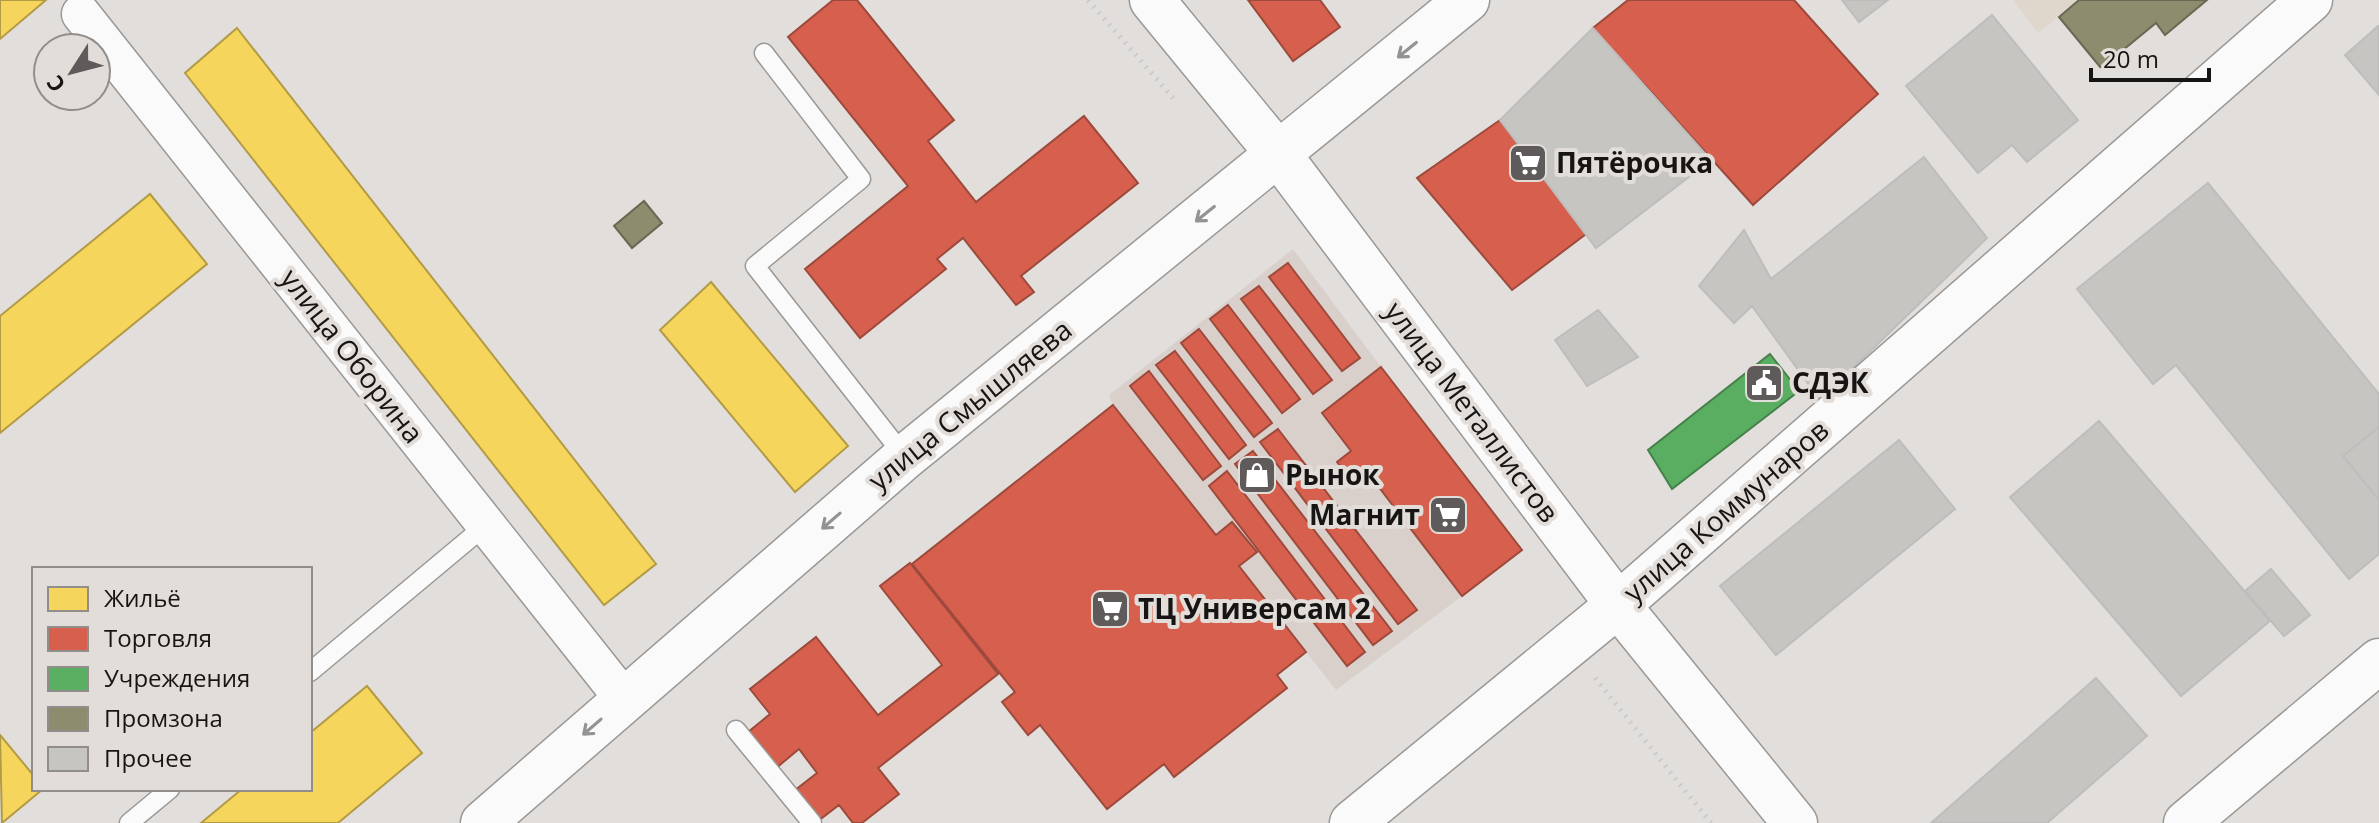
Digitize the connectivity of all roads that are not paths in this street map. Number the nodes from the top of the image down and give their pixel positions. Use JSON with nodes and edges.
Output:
{"nodes":[{"id":1,"x":1152,"y":0,"type":"edge"},
{"id":2,"x":1467,"y":0,"type":"edge"},
{"id":3,"x":2310,"y":0,"type":"edge"},
{"id":4,"x":90,"y":7,"type":"edge"},
{"id":5,"x":764,"y":53,"type":"dead end"},
{"id":6,"x":1279,"y":155,"type":"junction"},
{"id":7,"x":905,"y":457,"type":"junction"},
{"id":8,"x":486,"y":525,"type":"junction"},
{"id":9,"x":1618,"y":605,"type":"junction"},
{"id":10,"x":2379,"y":661,"type":"edge"},
{"id":11,"x":312,"y":670,"type":"edge"},
{"id":12,"x":624,"y":699,"type":"junction"},
{"id":13,"x":736,"y":730,"type":"dead end"},
{"id":14,"x":168,"y":791,"type":"edge"},
{"id":15,"x":129,"y":823,"type":"edge"},
{"id":16,"x":483,"y":823,"type":"edge"},
{"id":17,"x":812,"y":823,"type":"edge"},
{"id":18,"x":1352,"y":823,"type":"edge"},
{"id":19,"x":1795,"y":823,"type":"edge"},
{"id":20,"x":2186,"y":823,"type":"edge"}],
"edges":[{"from":1,"to":6,"type":"street","name":"улица Металлистов"},
{"from":2,"to":6,"type":"street","name":"улица Смышляева","one_way":true},
{"from":3,"to":9,"type":"street","name":"улица Коммунаров"},
{"from":4,"to":8,"type":"street","name":"улица Оборина"},
{"from":5,"to":7,"type":"lane"},
{"from":6,"to":7,"type":"street","name":"улица Смышляева","one_way":true},
{"from":6,"to":9,"type":"street","name":"улица Металлистов"},
{"from":7,"to":12,"type":"street","name":"улица Смышляева","one_way":true},
{"from":8,"to":11,"type":"lane"},
{"from":8,"to":12,"type":"street","name":"улица Оборина"},
{"from":9,"to":18,"type":"street","name":"улица Коммунаров"},
{"from":9,"to":19,"type":"street","name":"улица Металлистов"},
{"from":10,"to":20,"type":"street"},
{"from":12,"to":16,"type":"street","name":"улица Смышляева","one_way":true},
{"from":13,"to":17,"type":"lane"},
{"from":14,"to":15,"type":"lane"}]}
